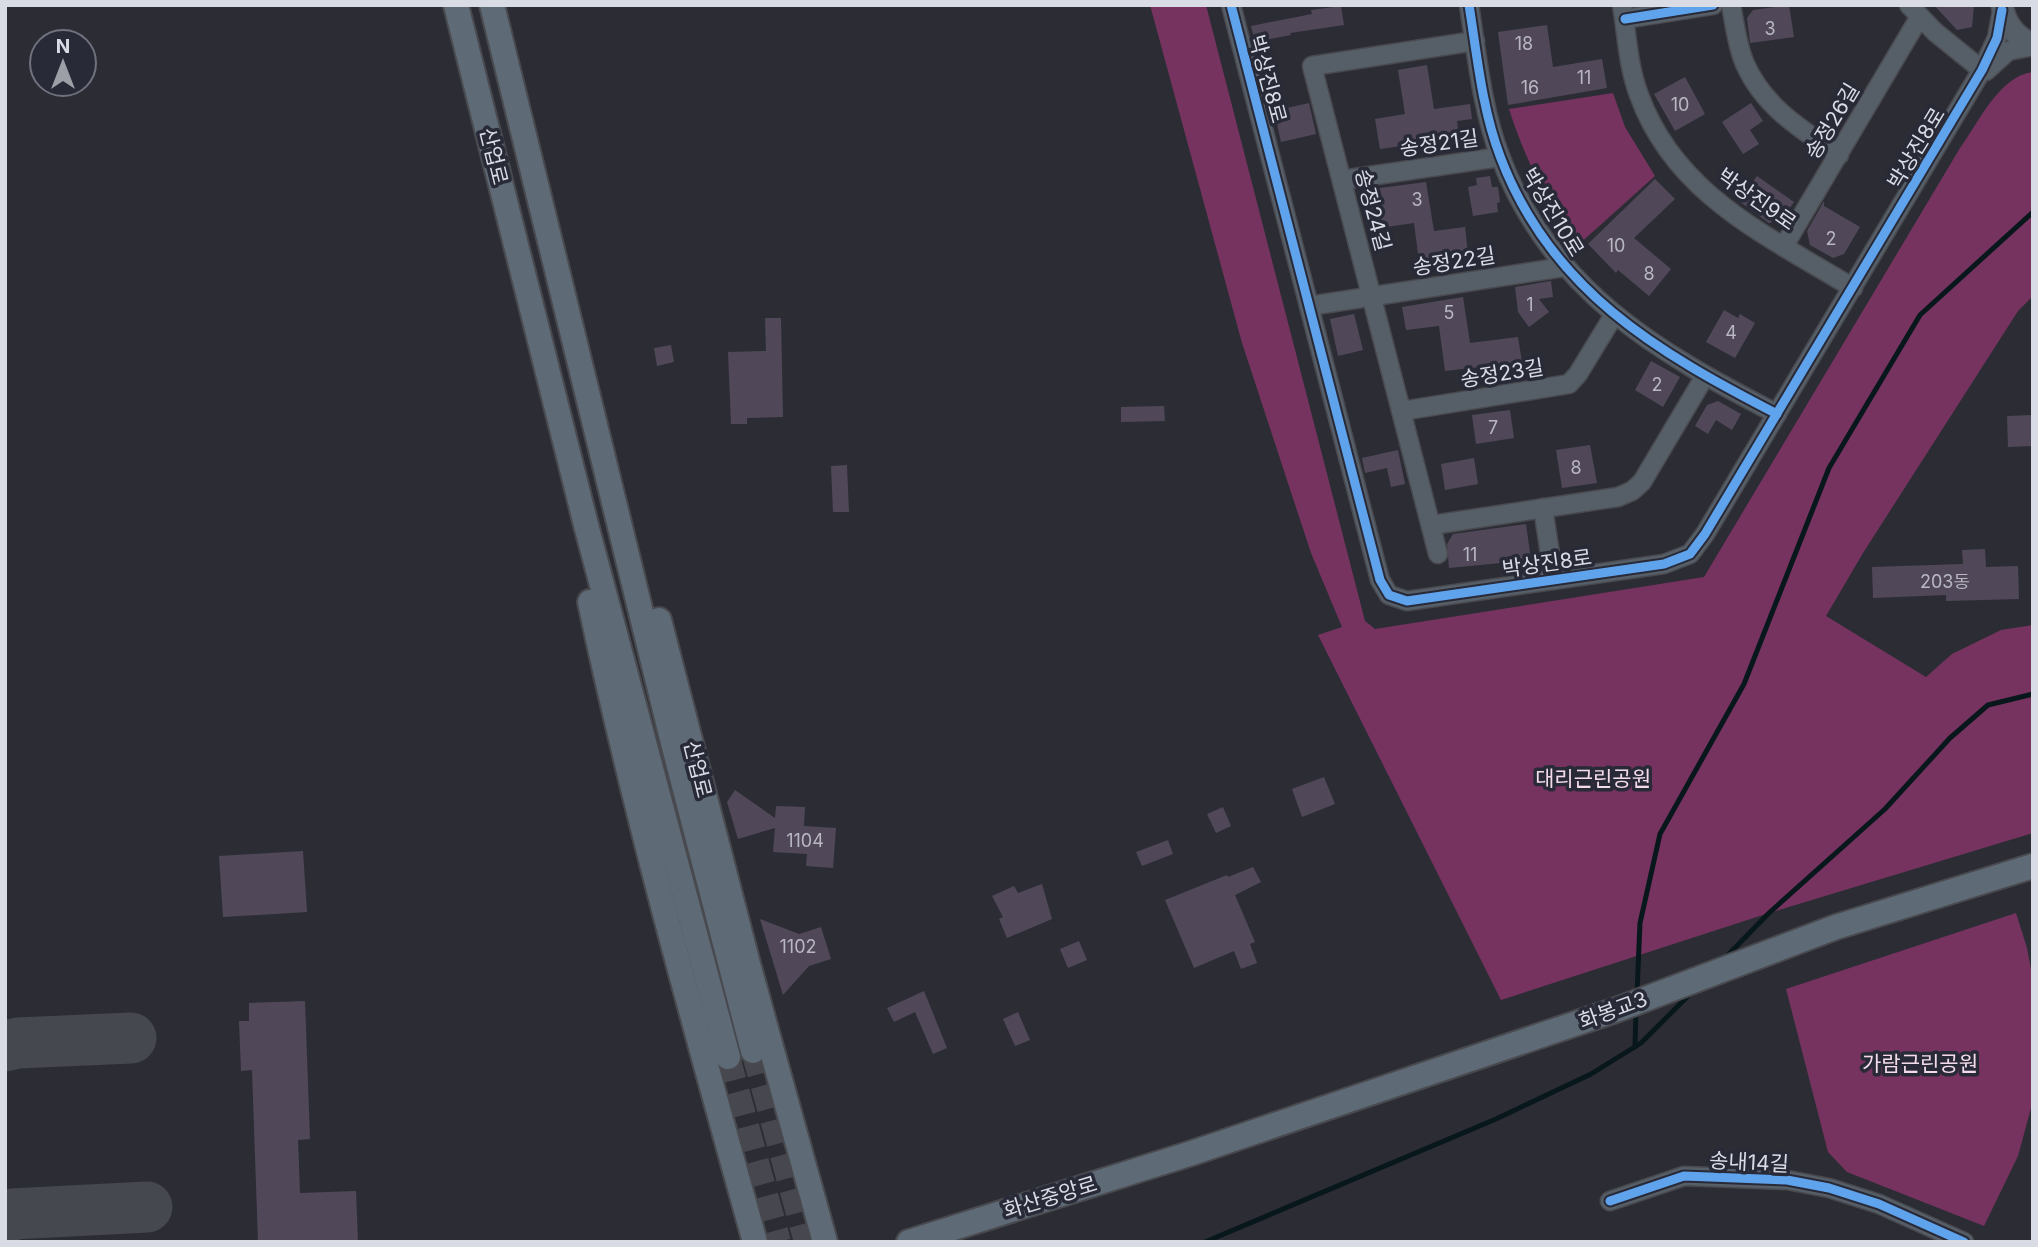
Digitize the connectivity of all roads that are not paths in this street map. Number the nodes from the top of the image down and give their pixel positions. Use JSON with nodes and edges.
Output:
{"nodes":[{"id":1,"x":456,"y":5,"type":"edge"},
{"id":2,"x":492,"y":5,"type":"edge"},
{"id":3,"x":1231,"y":5,"type":"edge"},
{"id":4,"x":1469,"y":5,"type":"edge"},
{"id":5,"x":1713,"y":5,"type":"edge"},
{"id":6,"x":1731,"y":5,"type":"edge"},
{"id":7,"x":2002,"y":7,"type":"edge"},
{"id":8,"x":1914,"y":11,"type":"edge"},
{"id":9,"x":1623,"y":12,"type":"edge"},
{"id":10,"x":1475,"y":41,"type":"junction"},
{"id":11,"x":2033,"y":45,"type":"edge"},
{"id":12,"x":1982,"y":71,"type":"junction"},
{"id":13,"x":1967,"y":96,"type":"junction"},
{"id":14,"x":1839,"y":155,"type":"junction"},
{"id":15,"x":1500,"y":157,"type":"junction"},
{"id":16,"x":1342,"y":180,"type":"junction"},
{"id":17,"x":1784,"y":246,"type":"junction"},
{"id":18,"x":1564,"y":267,"type":"junction"},
{"id":19,"x":1853,"y":288,"type":"junction"},
{"id":20,"x":1372,"y":296,"type":"junction"},
{"id":21,"x":564,"y":298,"type":"junction"},
{"id":22,"x":531,"y":306,"type":"junction"},
{"id":23,"x":1309,"y":306,"type":"junction"},
{"id":24,"x":1614,"y":315,"type":"junction"},
{"id":25,"x":1705,"y":376,"type":"junction"},
{"id":26,"x":1402,"y":411,"type":"junction"},
{"id":27,"x":1777,"y":414,"type":"junction"},
{"id":28,"x":1543,"y":508,"type":"junction"},
{"id":29,"x":1432,"y":525,"type":"junction"},
{"id":30,"x":1438,"y":554,"type":"dead end"},
{"id":31,"x":1554,"y":580,"type":"junction"},
{"id":32,"x":2033,"y":866,"type":"edge"},
{"id":33,"x":753,"y":1052,"type":"tunnel mouth"},
{"id":34,"x":728,"y":1057,"type":"tunnel mouth"},
{"id":35,"x":1192,"y":1153,"type":"joint"},
{"id":36,"x":1610,"y":1201,"type":"dead end"},
{"id":37,"x":755,"y":1242,"type":"edge"},
{"id":38,"x":825,"y":1242,"type":"edge"},
{"id":39,"x":908,"y":1242,"type":"edge"},
{"id":40,"x":1964,"y":1242,"type":"edge"}],
"edges":[{"from":1,"to":22,"type":"main road","name":"산업로"},
{"from":2,"to":21,"type":"main road","name":"산업로"},
{"from":3,"to":23,"type":"street","name":"박상진8로"},
{"from":4,"to":10,"type":"street","name":"박상진10로"},
{"from":5,"to":9,"type":"street"},
{"from":6,"to":14,"type":"street"},
{"from":7,"to":11,"type":"street"},
{"from":7,"to":12,"type":"street","name":"박상진8로"},
{"from":8,"to":12,"type":"street"},
{"from":8,"to":14,"type":"street","name":"송정26길"},
{"from":9,"to":17,"type":"street","name":"박상진9로"},
{"from":10,"to":15,"type":"street","name":"박상진10로"},
{"from":10,"to":16,"type":"street","name":"송정24길"},
{"from":11,"to":13,"type":"street","name":"박상진8로"},
{"from":12,"to":13,"type":"street","name":"박상진8로"},
{"from":13,"to":19,"type":"street","name":"박상진8로"},
{"from":14,"to":17,"type":"street","name":"송정26길"},
{"from":15,"to":16,"type":"street","name":"송정21길"},
{"from":15,"to":18,"type":"street","name":"박상진10로"},
{"from":16,"to":20,"type":"street","name":"송정24길"},
{"from":17,"to":19,"type":"street","name":"박상진9로"},
{"from":18,"to":20,"type":"street","name":"송정22길"},
{"from":18,"to":24,"type":"street","name":"박상진10로"},
{"from":19,"to":27,"type":"street","name":"박상진8로"},
{"from":20,"to":23,"type":"street","name":"송정22길"},
{"from":20,"to":26,"type":"street","name":"송정24길"},
{"from":21,"to":33,"type":"main road","name":"산업로"},
{"from":21,"to":38,"type":"main road","name":"산업로"},
{"from":22,"to":34,"type":"main road","name":"산업로"},
{"from":22,"to":37,"type":"main road","name":"산업로"},
{"from":23,"to":31,"type":"street","name":"박상진8로"},
{"from":24,"to":25,"type":"street","name":"박상진10로"},
{"from":24,"to":26,"type":"street","name":"송정23길"},
{"from":25,"to":27,"type":"street","name":"박상진10로"},
{"from":25,"to":28,"type":"street"},
{"from":26,"to":29,"type":"street","name":"송정24길"},
{"from":27,"to":31,"type":"street","name":"박상진8로"},
{"from":28,"to":29,"type":"street"},
{"from":28,"to":31,"type":"street"},
{"from":29,"to":30,"type":"street","name":"송정24길"},
{"from":32,"to":35,"type":"main road","name":"화봉교3"},
{"from":35,"to":39,"type":"main road","name":"화산중앙로"},
{"from":36,"to":40,"type":"street","name":"송내14길"}]}
